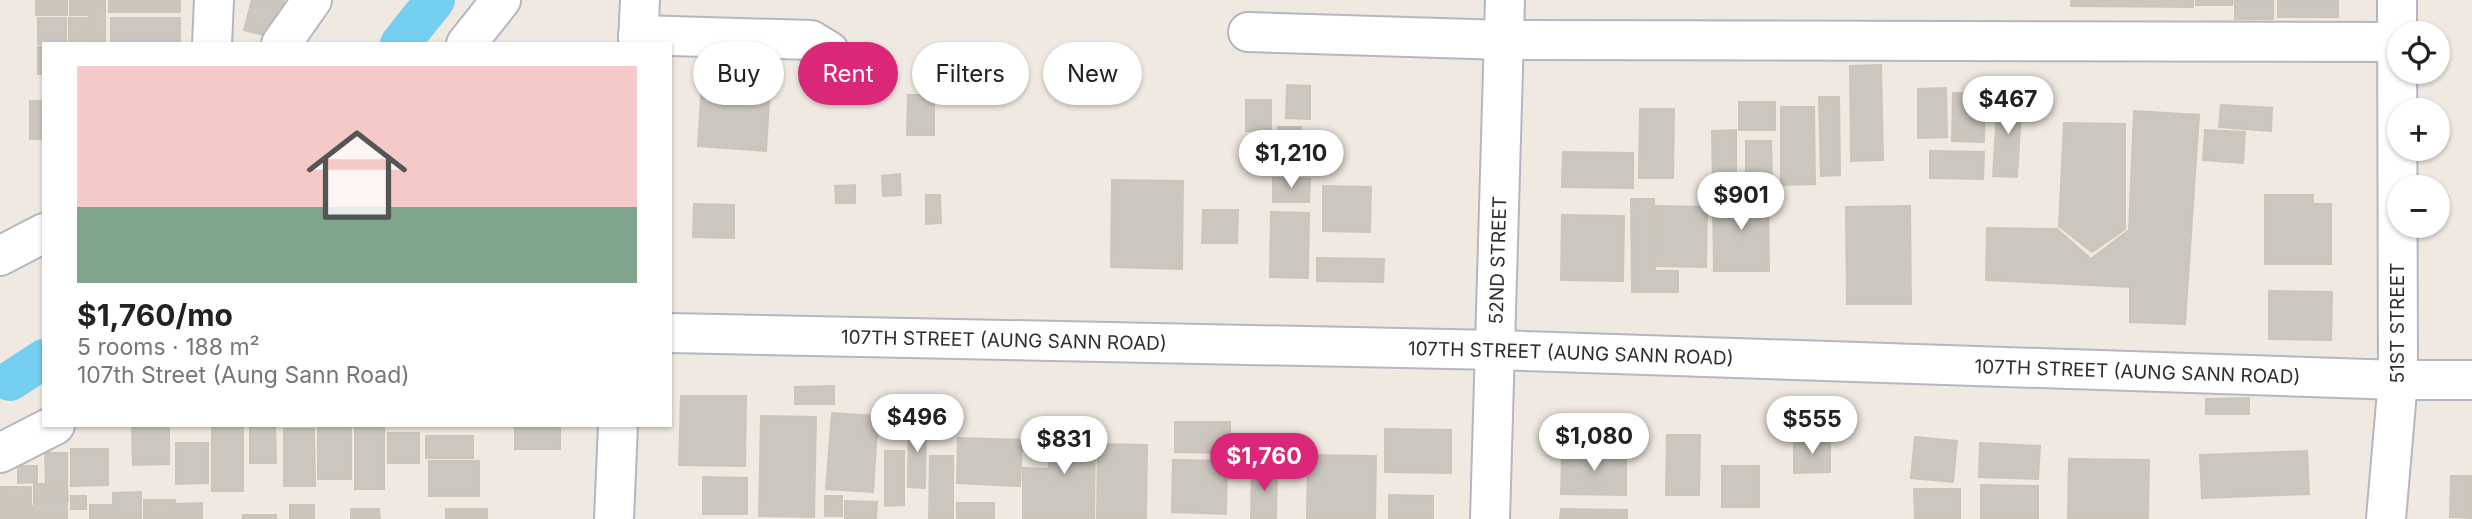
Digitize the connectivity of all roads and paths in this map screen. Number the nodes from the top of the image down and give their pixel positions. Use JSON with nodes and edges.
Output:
{"nodes":[{"id":1,"x":214,"y":0,"type":"edge"},
{"id":2,"x":312,"y":0,"type":"edge"},
{"id":3,"x":500,"y":0,"type":"edge"},
{"id":4,"x":1505,"y":0,"type":"edge"},
{"id":5,"x":2397,"y":0,"type":"edge"},
{"id":6,"x":2396,"y":21,"type":"edge"},
{"id":7,"x":639,"y":26,"type":"edge"},
{"id":8,"x":1248,"y":32,"type":"dead end"},
{"id":9,"x":1505,"y":40,"type":"junction"},
{"id":10,"x":212,"y":42,"type":"edge"},
{"id":11,"x":282,"y":42,"type":"edge"},
{"id":12,"x":468,"y":42,"type":"edge"},
{"id":13,"x":814,"y":42,"type":"edge"},
{"id":14,"x":2387,"y":42,"type":"edge"},
{"id":15,"x":2396,"y":84,"type":"edge"},
{"id":16,"x":42,"y":234,"type":"edge"},
{"id":17,"x":0,"y":256,"type":"edge"},
{"id":18,"x":672,"y":333,"type":"edge"},
{"id":19,"x":1496,"y":350,"type":"junction"},
{"id":20,"x":2398,"y":380,"type":"junction"},
{"id":21,"x":2472,"y":380,"type":"edge"},
{"id":22,"x":51,"y":427,"type":"edge"},
{"id":23,"x":618,"y":427,"type":"edge"},
{"id":24,"x":0,"y":453,"type":"edge"},
{"id":25,"x":614,"y":519,"type":"edge"},
{"id":26,"x":1490,"y":519,"type":"edge"},
{"id":27,"x":2386,"y":519,"type":"edge"}],
"edges":[{"from":1,"to":10,"type":"street"},
{"from":2,"to":11,"type":"street"},
{"from":3,"to":12,"type":"street"},
{"from":4,"to":9,"type":"street","name":"52ND STREET"},
{"from":5,"to":6,"type":"street","name":"51ST STREET"},
{"from":7,"to":13,"type":"street"},
{"from":8,"to":9,"type":"street"},
{"from":9,"to":14,"type":"street"},
{"from":9,"to":19,"type":"street","name":"52ND STREET"},
{"from":15,"to":20,"type":"street","name":"51ST STREET"},
{"from":16,"to":17,"type":"street"},
{"from":18,"to":19,"type":"street","name":"107TH STREET (AUNG SANN ROAD)"},
{"from":19,"to":20,"type":"street","name":"107TH STREET (AUNG SANN ROAD)"},
{"from":19,"to":26,"type":"street","name":"52ND STREET"},
{"from":20,"to":21,"type":"street","name":"107TH STREET (AUNG SANN ROAD)"},
{"from":20,"to":27,"type":"street","name":"51ST STREET"},
{"from":22,"to":24,"type":"street"},
{"from":23,"to":25,"type":"street"}]}
